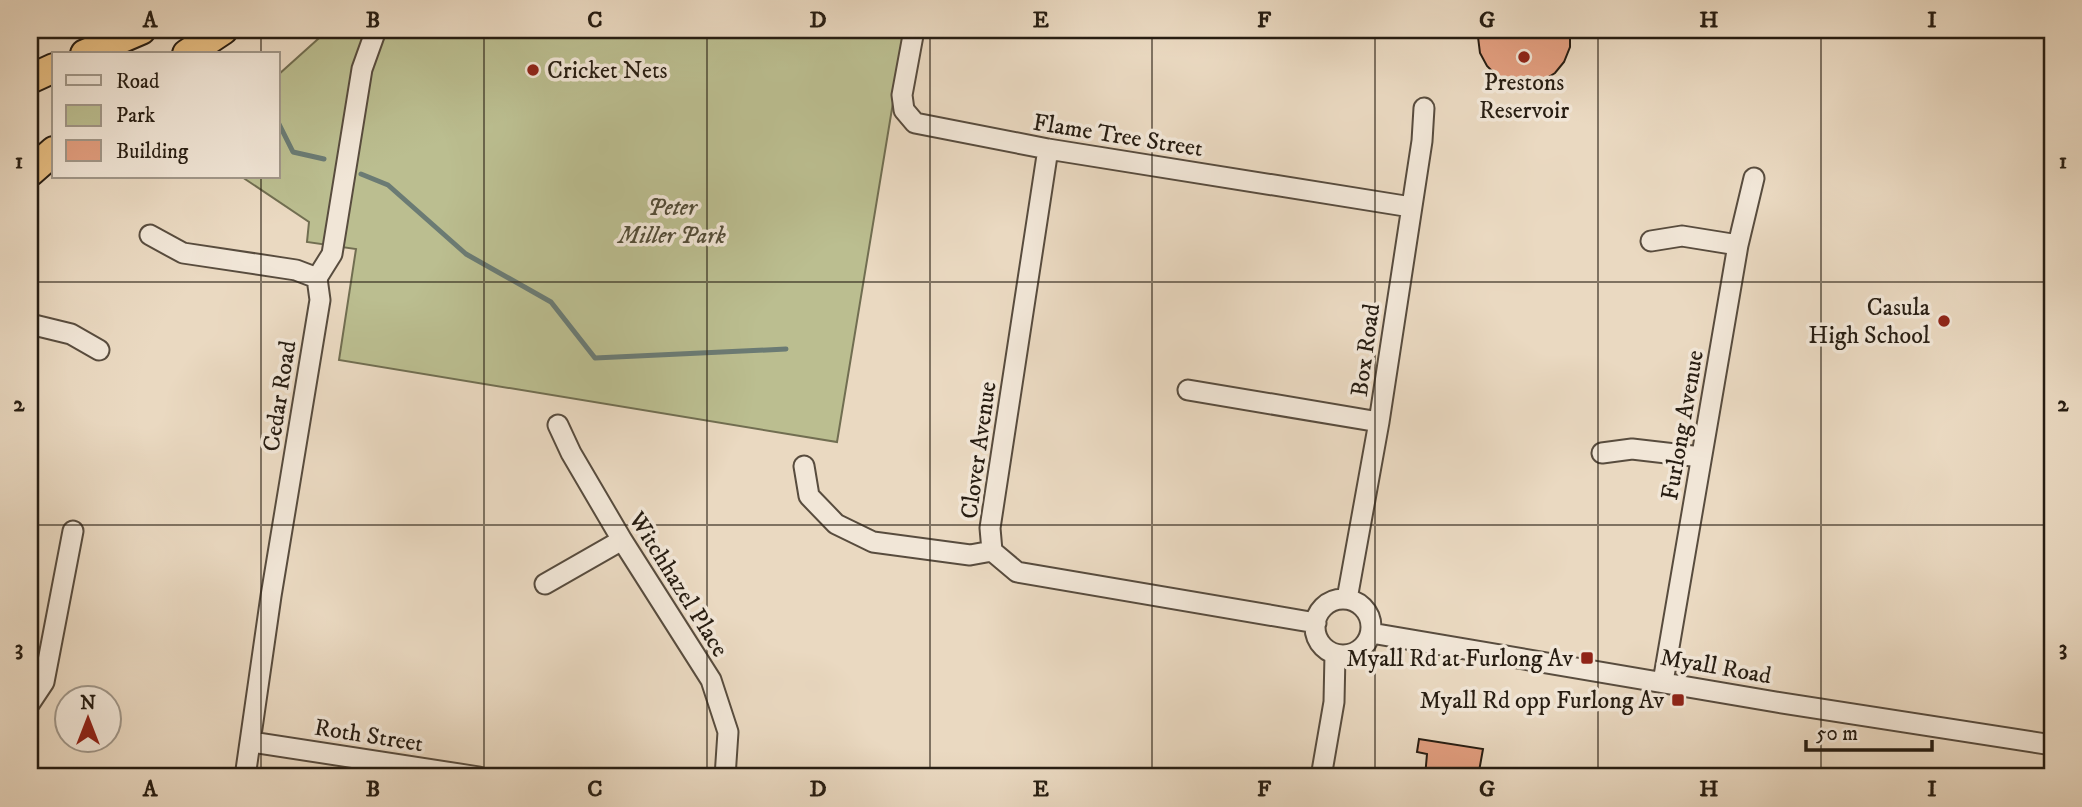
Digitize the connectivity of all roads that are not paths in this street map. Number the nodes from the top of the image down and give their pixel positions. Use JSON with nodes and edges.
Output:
{"nodes":[{"id":1,"x":141,"y":30,"type":"edge"},
{"id":2,"x":223,"y":30,"type":"edge"},
{"id":3,"x":376,"y":30,"type":"edge"},
{"id":4,"x":914,"y":30,"type":"edge"},
{"id":5,"x":90,"y":52,"type":"edge"},
{"id":6,"x":190,"y":52,"type":"edge"},
{"id":7,"x":52,"y":69,"type":"edge"},
{"id":8,"x":30,"y":79,"type":"edge"},
{"id":9,"x":1424,"y":108,"type":"dead end"},
{"id":10,"x":1048,"y":149,"type":"junction"},
{"id":11,"x":52,"y":153,"type":"edge"},
{"id":12,"x":30,"y":172,"type":"edge"},
{"id":13,"x":1754,"y":178,"type":"dead end"},
{"id":14,"x":1411,"y":208,"type":"junction"},
{"id":15,"x":150,"y":235,"type":"dead end"},
{"id":16,"x":1651,"y":241,"type":"dead end"},
{"id":17,"x":1738,"y":245,"type":"junction"},
{"id":18,"x":317,"y":278,"type":"junction"},
{"id":19,"x":30,"y":324,"type":"edge"},
{"id":20,"x":99,"y":350,"type":"dead end"},
{"id":21,"x":1188,"y":390,"type":"dead end"},
{"id":22,"x":1379,"y":422,"type":"junction"},
{"id":23,"x":558,"y":425,"type":"dead end"},
{"id":24,"x":1602,"y":453,"type":"dead end"},
{"id":25,"x":1701,"y":457,"type":"junction"},
{"id":26,"x":804,"y":466,"type":"dead end"},
{"id":27,"x":73,"y":531,"type":"dead end"},
{"id":28,"x":622,"y":540,"type":"junction"},
{"id":29,"x":992,"y":551,"type":"junction"},
{"id":30,"x":545,"y":584,"type":"dead end"},
{"id":31,"x":1347,"y":599,"type":"junction"},
{"id":32,"x":1316,"y":623,"type":"junction"},
{"id":33,"x":1371,"y":633,"type":"junction"},
{"id":34,"x":1335,"y":654,"type":"junction"},
{"id":35,"x":1663,"y":682,"type":"junction"},
{"id":36,"x":30,"y":703,"type":"edge"},
{"id":37,"x":252,"y":742,"type":"junction"},
{"id":38,"x":2052,"y":745,"type":"edge"},
{"id":39,"x":245,"y":777,"type":"edge"},
{"id":40,"x":479,"y":777,"type":"edge"},
{"id":41,"x":725,"y":777,"type":"edge"},
{"id":42,"x":1321,"y":777,"type":"edge"}],
"edges":[{"from":1,"to":5,"type":"highway"},
{"from":2,"to":6,"type":"highway"},
{"from":3,"to":18,"type":"street","name":"Cedar Road"},
{"from":4,"to":10,"type":"street","name":"Flame Tree Street"},
{"from":7,"to":8,"type":"highway"},
{"from":9,"to":14,"type":"street","name":"Box Road"},
{"from":10,"to":14,"type":"street","name":"Flame Tree Street"},
{"from":10,"to":29,"type":"street","name":"Clover Avenue"},
{"from":11,"to":12,"type":"highway"},
{"from":13,"to":17,"type":"street","name":"Furlong Avenue"},
{"from":14,"to":22,"type":"street","name":"Box Road"},
{"from":15,"to":18,"type":"street"},
{"from":16,"to":17,"type":"street"},
{"from":17,"to":25,"type":"street","name":"Furlong Avenue"},
{"from":18,"to":37,"type":"street","name":"Cedar Road"},
{"from":19,"to":20,"type":"street"},
{"from":21,"to":22,"type":"street"},
{"from":22,"to":31,"type":"street","name":"Box Road"},
{"from":23,"to":28,"type":"street","name":"Witchhazel Place"},
{"from":24,"to":25,"type":"street"},
{"from":25,"to":35,"type":"street","name":"Furlong Avenue"},
{"from":26,"to":29,"type":"street"},
{"from":27,"to":36,"type":"street"},
{"from":28,"to":30,"type":"street"},
{"from":28,"to":41,"type":"street","name":"Witchhazel Place"},
{"from":29,"to":32,"type":"street","name":"Clover Avenue"},
{"from":31,"to":32,"type":"street"},
{"from":31,"to":33,"type":"street"},
{"from":32,"to":34,"type":"street"},
{"from":33,"to":34,"type":"street"},
{"from":33,"to":35,"type":"street","name":"Myall Road"},
{"from":34,"to":42,"type":"street"},
{"from":35,"to":38,"type":"street","name":"Myall Road"},
{"from":37,"to":39,"type":"street","name":"Cedar Road"},
{"from":37,"to":40,"type":"street","name":"Roth Street"}]}
